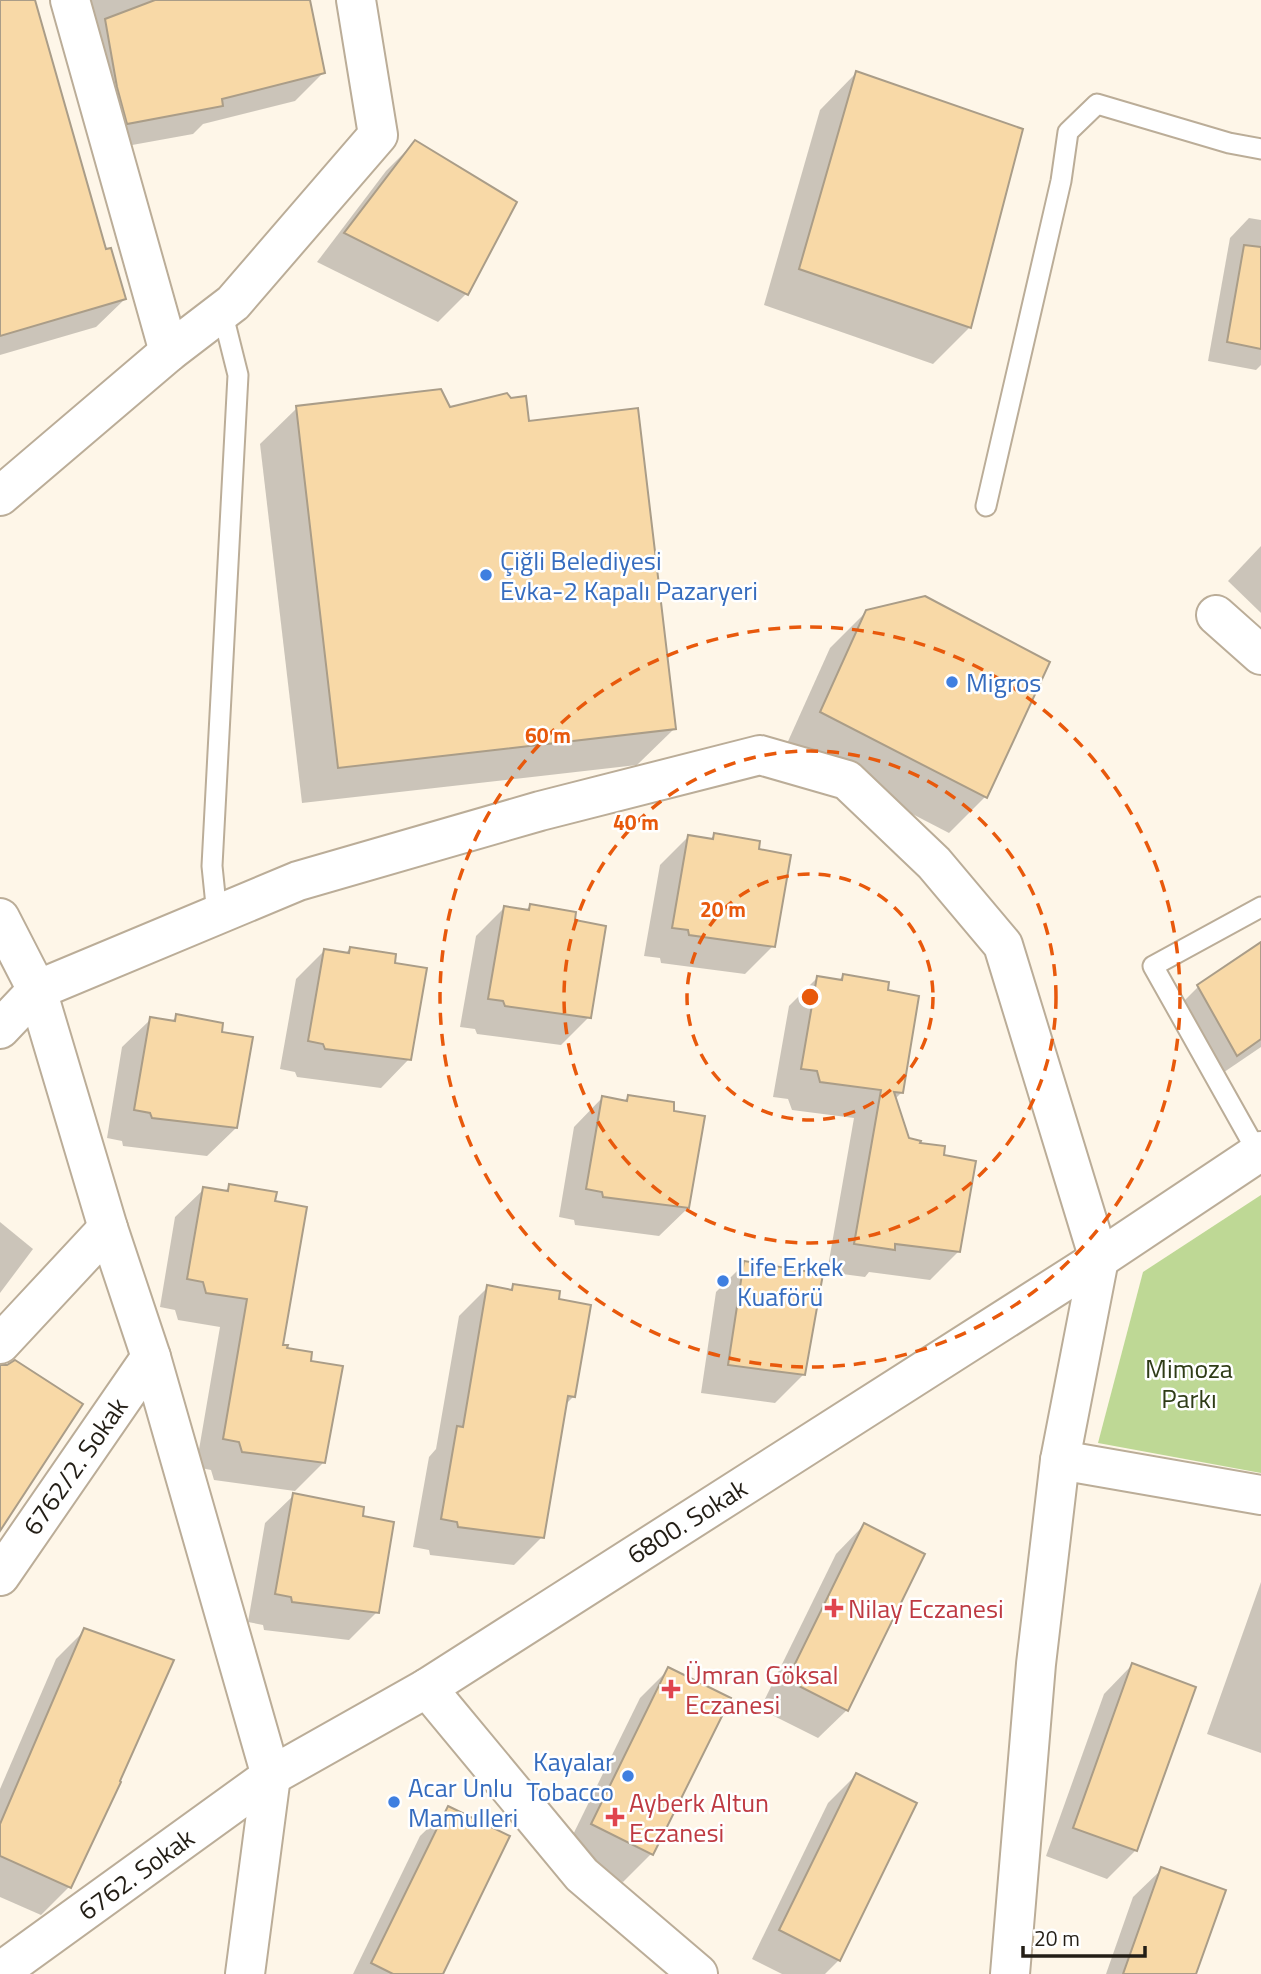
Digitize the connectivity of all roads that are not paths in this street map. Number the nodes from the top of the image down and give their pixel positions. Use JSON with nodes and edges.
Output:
{"nodes":[{"id":1,"x":70,"y":0,"type":"edge"},
{"id":2,"x":356,"y":0,"type":"edge"},
{"id":3,"x":1261,"y":149,"type":"edge"},
{"id":4,"x":222,"y":311,"type":"junction"},
{"id":5,"x":169,"y":352,"type":"junction"},
{"id":6,"x":0,"y":496,"type":"edge"},
{"id":7,"x":986,"y":506,"type":"dead end"},
{"id":8,"x":1216,"y":615,"type":"dead end"},
{"id":9,"x":1261,"y":655,"type":"edge"},
{"id":10,"x":1261,"y":907,"type":"edge"},
{"id":11,"x":217,"y":915,"type":"junction"},
{"id":12,"x":0,"y":918,"type":"edge"},
{"id":13,"x":37,"y":990,"type":"junction"},
{"id":14,"x":0,"y":1029,"type":"edge"},
{"id":15,"x":1259,"y":1152,"type":"edge"},
{"id":16,"x":108,"y":1228,"type":"junction"},
{"id":17,"x":1098,"y":1259,"type":"junction"},
{"id":18,"x":0,"y":1344,"type":"edge"},
{"id":19,"x":151,"y":1357,"type":"junction"},
{"id":20,"x":1060,"y":1460,"type":"junction"},
{"id":21,"x":1261,"y":1495,"type":"edge"},
{"id":22,"x":0,"y":1576,"type":"edge"},
{"id":23,"x":427,"y":1688,"type":"junction"},
{"id":24,"x":271,"y":1776,"type":"junction"},
{"id":25,"x":0,"y":1972,"type":"edge"},
{"id":26,"x":245,"y":1974,"type":"edge"},
{"id":27,"x":698,"y":1974,"type":"edge"},
{"id":28,"x":1010,"y":1974,"type":"edge"}],
"edges":[{"from":1,"to":5,"type":"street"},
{"from":2,"to":4,"type":"street"},
{"from":3,"to":7,"type":"lane"},
{"from":4,"to":5,"type":"street"},
{"from":4,"to":11,"type":"lane"},
{"from":5,"to":6,"type":"street"},
{"from":8,"to":9,"type":"street"},
{"from":10,"to":15,"type":"lane"},
{"from":11,"to":13,"type":"street"},
{"from":11,"to":17,"type":"street"},
{"from":12,"to":13,"type":"street"},
{"from":13,"to":14,"type":"street"},
{"from":13,"to":16,"type":"street"},
{"from":15,"to":17,"type":"street","name":"6800. Sokak"},
{"from":16,"to":18,"type":"street"},
{"from":16,"to":19,"type":"street"},
{"from":17,"to":20,"type":"street"},
{"from":17,"to":23,"type":"street","name":"6800. Sokak"},
{"from":19,"to":22,"type":"street","name":"6762/2. Sokak"},
{"from":19,"to":24,"type":"street"},
{"from":20,"to":21,"type":"street"},
{"from":20,"to":28,"type":"street"},
{"from":23,"to":24,"type":"street","name":"6800. Sokak"},
{"from":23,"to":27,"type":"street"},
{"from":24,"to":25,"type":"street","name":"6762. Sokak"},
{"from":24,"to":26,"type":"street"}]}
